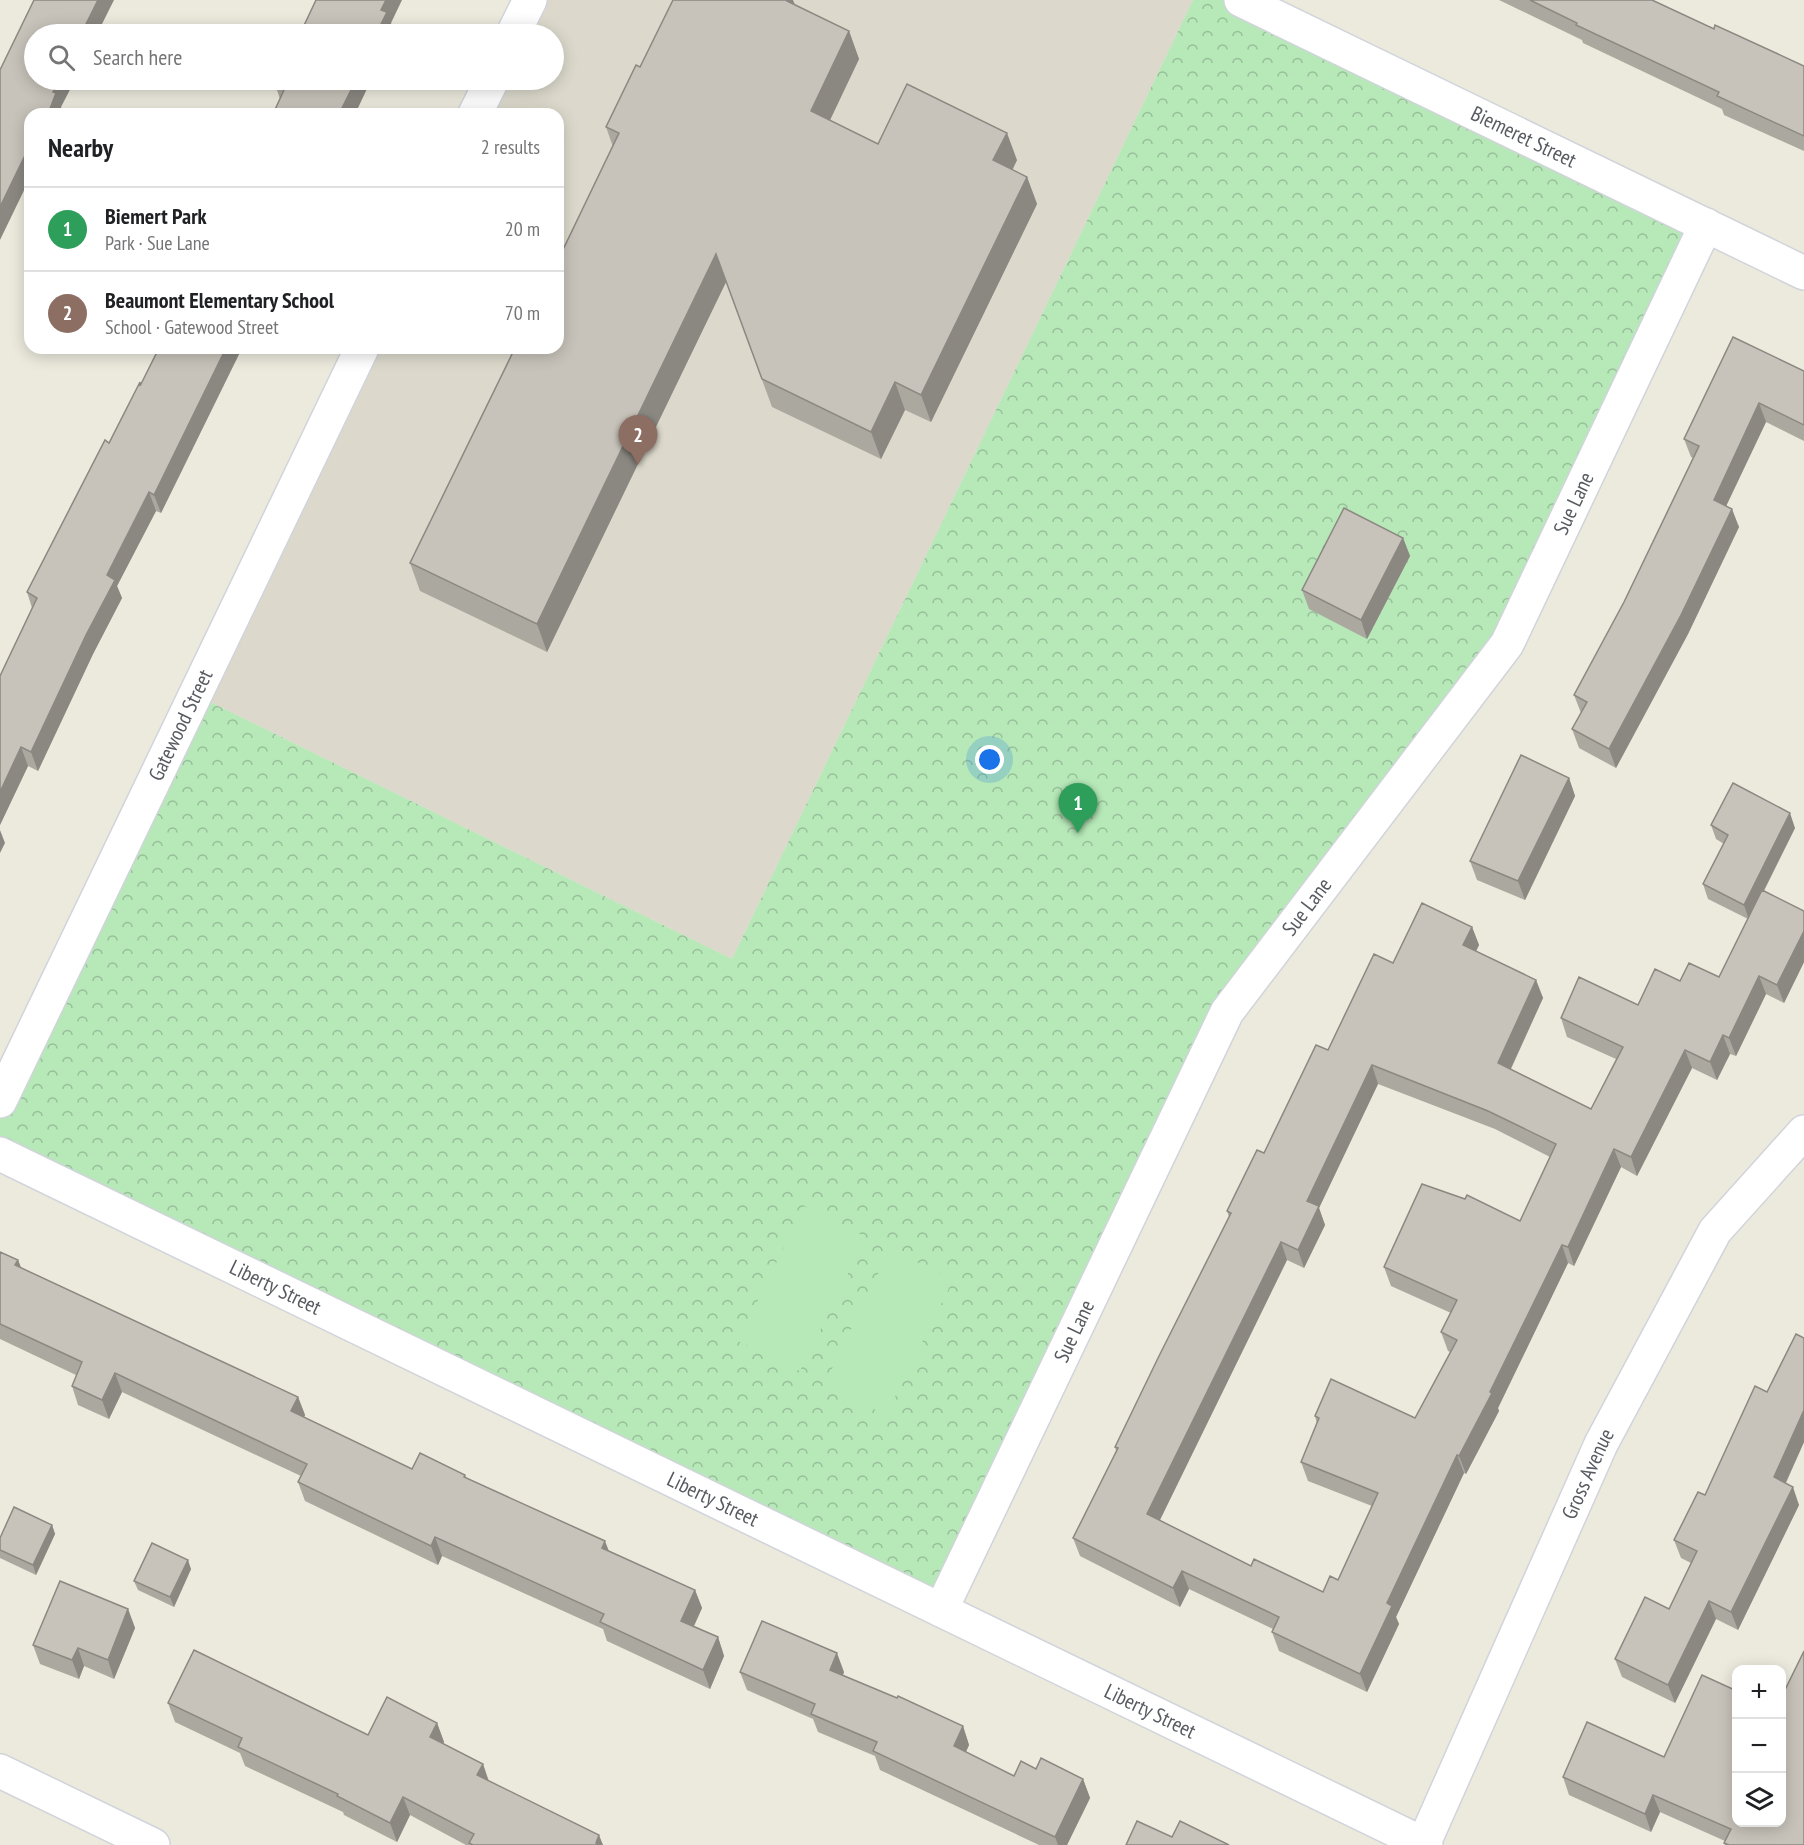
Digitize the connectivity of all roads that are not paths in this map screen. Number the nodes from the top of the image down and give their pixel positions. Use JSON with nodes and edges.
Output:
{"nodes":[{"id":1,"x":530,"y":0,"type":"edge"},
{"id":2,"x":1241,"y":0,"type":"edge"},
{"id":3,"x":518,"y":24,"type":"edge"},
{"id":4,"x":487,"y":90,"type":"edge"},
{"id":5,"x":478,"y":108,"type":"edge"},
{"id":6,"x":1706,"y":225,"type":"junction"},
{"id":7,"x":1804,"y":273,"type":"edge"},
{"id":8,"x":359,"y":354,"type":"edge"},
{"id":9,"x":0,"y":1101,"type":"edge"},
{"id":10,"x":1804,"y":1132,"type":"edge"},
{"id":11,"x":0,"y":1154,"type":"edge"},
{"id":12,"x":941,"y":1610,"type":"junction"},
{"id":13,"x":0,"y":1771,"type":"edge"},
{"id":14,"x":153,"y":1845,"type":"edge"},
{"id":15,"x":1424,"y":1845,"type":"edge"}],
"edges":[{"from":1,"to":3,"type":"street"},
{"from":2,"to":6,"type":"street","name":"Biemeret Street"},
{"from":4,"to":5,"type":"street"},
{"from":6,"to":7,"type":"street","name":"Biemeret Street"},
{"from":6,"to":12,"type":"street","name":"Sue Lane"},
{"from":8,"to":9,"type":"street","name":"Gatewood Street"},
{"from":10,"to":15,"type":"street","name":"Gross Avenue"},
{"from":11,"to":12,"type":"street","name":"Liberty Street"},
{"from":12,"to":15,"type":"street","name":"Liberty Street"},
{"from":13,"to":14,"type":"street"}]}
